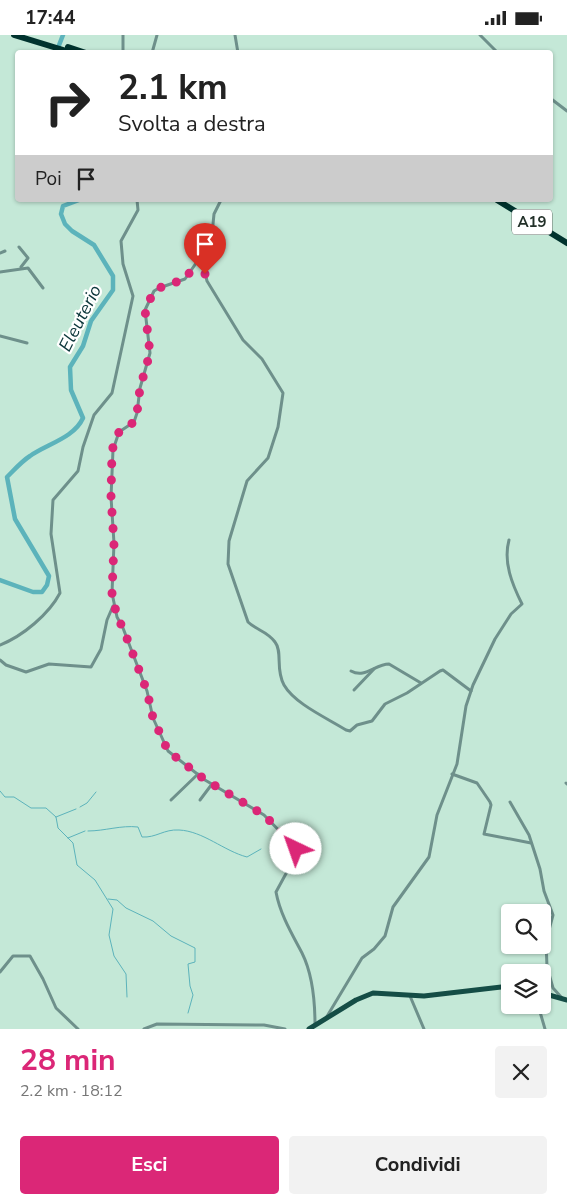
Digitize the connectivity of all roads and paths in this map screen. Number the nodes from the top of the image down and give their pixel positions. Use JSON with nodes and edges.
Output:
{"nodes":[{"id":1,"x":14,"y":35,"type":"edge"},
{"id":2,"x":122,"y":35,"type":"edge"},
{"id":3,"x":157,"y":35,"type":"edge"},
{"id":4,"x":236,"y":35,"type":"edge"},
{"id":5,"x":480,"y":35,"type":"edge"},
{"id":6,"x":29,"y":37,"type":"edge"},
{"id":7,"x":65,"y":50,"type":"edge"},
{"id":8,"x":75,"y":50,"type":"edge"},
{"id":9,"x":123,"y":50,"type":"edge"},
{"id":10,"x":153,"y":50,"type":"edge"},
{"id":11,"x":238,"y":50,"type":"edge"},
{"id":12,"x":493,"y":50,"type":"edge"},
{"id":13,"x":553,"y":100,"type":"edge"},
{"id":14,"x":567,"y":111,"type":"edge"},
{"id":15,"x":137,"y":202,"type":"edge"},
{"id":16,"x":220,"y":202,"type":"edge"},
{"id":17,"x":500,"y":202,"type":"edge"},
{"id":18,"x":508,"y":202,"type":"edge"},
{"id":19,"x":212,"y":237,"type":"junction"},
{"id":20,"x":567,"y":239,"type":"edge"},
{"id":21,"x":567,"y":243,"type":"edge"},
{"id":22,"x":19,"y":247,"type":"dead end"},
{"id":23,"x":5,"y":251,"type":"dead end"},
{"id":24,"x":0,"y":253,"type":"edge"},
{"id":25,"x":21,"y":267,"type":"junction"},
{"id":26,"x":0,"y":272,"type":"edge"},
{"id":27,"x":43,"y":288,"type":"dead end"},
{"id":28,"x":0,"y":335,"type":"edge"},
{"id":29,"x":27,"y":343,"type":"dead end"},
{"id":30,"x":509,"y":540,"type":"dead end"},
{"id":31,"x":114,"y":605,"type":"junction"},
{"id":32,"x":0,"y":645,"type":"edge"},
{"id":33,"x":0,"y":660,"type":"edge"},
{"id":34,"x":374,"y":669,"type":"junction"},
{"id":35,"x":351,"y":671,"type":"dead end"},
{"id":36,"x":422,"y":683,"type":"junction"},
{"id":37,"x":354,"y":690,"type":"dead end"},
{"id":38,"x":471,"y":691,"type":"junction"},
{"id":39,"x":198,"y":774,"type":"junction"},
{"id":40,"x":452,"y":774,"type":"junction"},
{"id":41,"x":212,"y":784,"type":"junction"},
{"id":42,"x":171,"y":799,"type":"dead end"},
{"id":43,"x":200,"y":801,"type":"dead end"},
{"id":44,"x":510,"y":802,"type":"dead end"},
{"id":45,"x":531,"y":843,"type":"junction"},
{"id":46,"x":0,"y":973,"type":"edge"},
{"id":47,"x":501,"y":987,"type":"edge"},
{"id":48,"x":551,"y":995,"type":"edge"},
{"id":49,"x":410,"y":996,"type":"junction"},
{"id":50,"x":565,"y":999,"type":"edge"},
{"id":51,"x":541,"y":1014,"type":"edge"},
{"id":52,"x":326,"y":1019,"type":"junction"},
{"id":53,"x":311,"y":1028,"type":"edge"},
{"id":54,"x":78,"y":1029,"type":"edge"},
{"id":55,"x":144,"y":1029,"type":"edge"},
{"id":56,"x":284,"y":1029,"type":"edge"},
{"id":57,"x":424,"y":1029,"type":"edge"},
{"id":58,"x":545,"y":1029,"type":"edge"}],
"edges":[{"from":1,"to":6,"type":"highway"},
{"from":2,"to":9,"type":"street"},
{"from":3,"to":10,"type":"street"},
{"from":4,"to":11,"type":"street"},
{"from":5,"to":12,"type":"street"},
{"from":6,"to":7,"type":"highway"},
{"from":6,"to":8,"type":"highway"},
{"from":13,"to":14,"type":"street"},
{"from":15,"to":32,"type":"street"},
{"from":16,"to":19,"type":"street"},
{"from":17,"to":21,"type":"highway","number":"A19"},
{"from":18,"to":20,"type":"highway","number":"A19"},
{"from":19,"to":31,"type":"street"},
{"from":19,"to":36,"type":"street"},
{"from":22,"to":25,"type":"street"},
{"from":23,"to":24,"type":"street"},
{"from":25,"to":26,"type":"street"},
{"from":25,"to":27,"type":"street"},
{"from":28,"to":29,"type":"street"},
{"from":30,"to":38,"type":"street"},
{"from":31,"to":33,"type":"street"},
{"from":31,"to":39,"type":"street"},
{"from":34,"to":35,"type":"street"},
{"from":34,"to":36,"type":"street"},
{"from":34,"to":37,"type":"street"},
{"from":36,"to":38,"type":"street"},
{"from":38,"to":40,"type":"street"},
{"from":39,"to":41,"type":"street"},
{"from":39,"to":42,"type":"street"},
{"from":40,"to":45,"type":"street"},
{"from":40,"to":52,"type":"street"},
{"from":41,"to":43,"type":"street"},
{"from":41,"to":53,"type":"street"},
{"from":44,"to":45,"type":"street"},
{"from":45,"to":50,"type":"street"},
{"from":46,"to":54,"type":"street"},
{"from":47,"to":49,"type":"main road"},
{"from":48,"to":50,"type":"main road"},
{"from":49,"to":52,"type":"main road"},
{"from":49,"to":57,"type":"street"},
{"from":51,"to":58,"type":"street"},
{"from":52,"to":53,"type":"main road"},
{"from":55,"to":56,"type":"street"}]}
